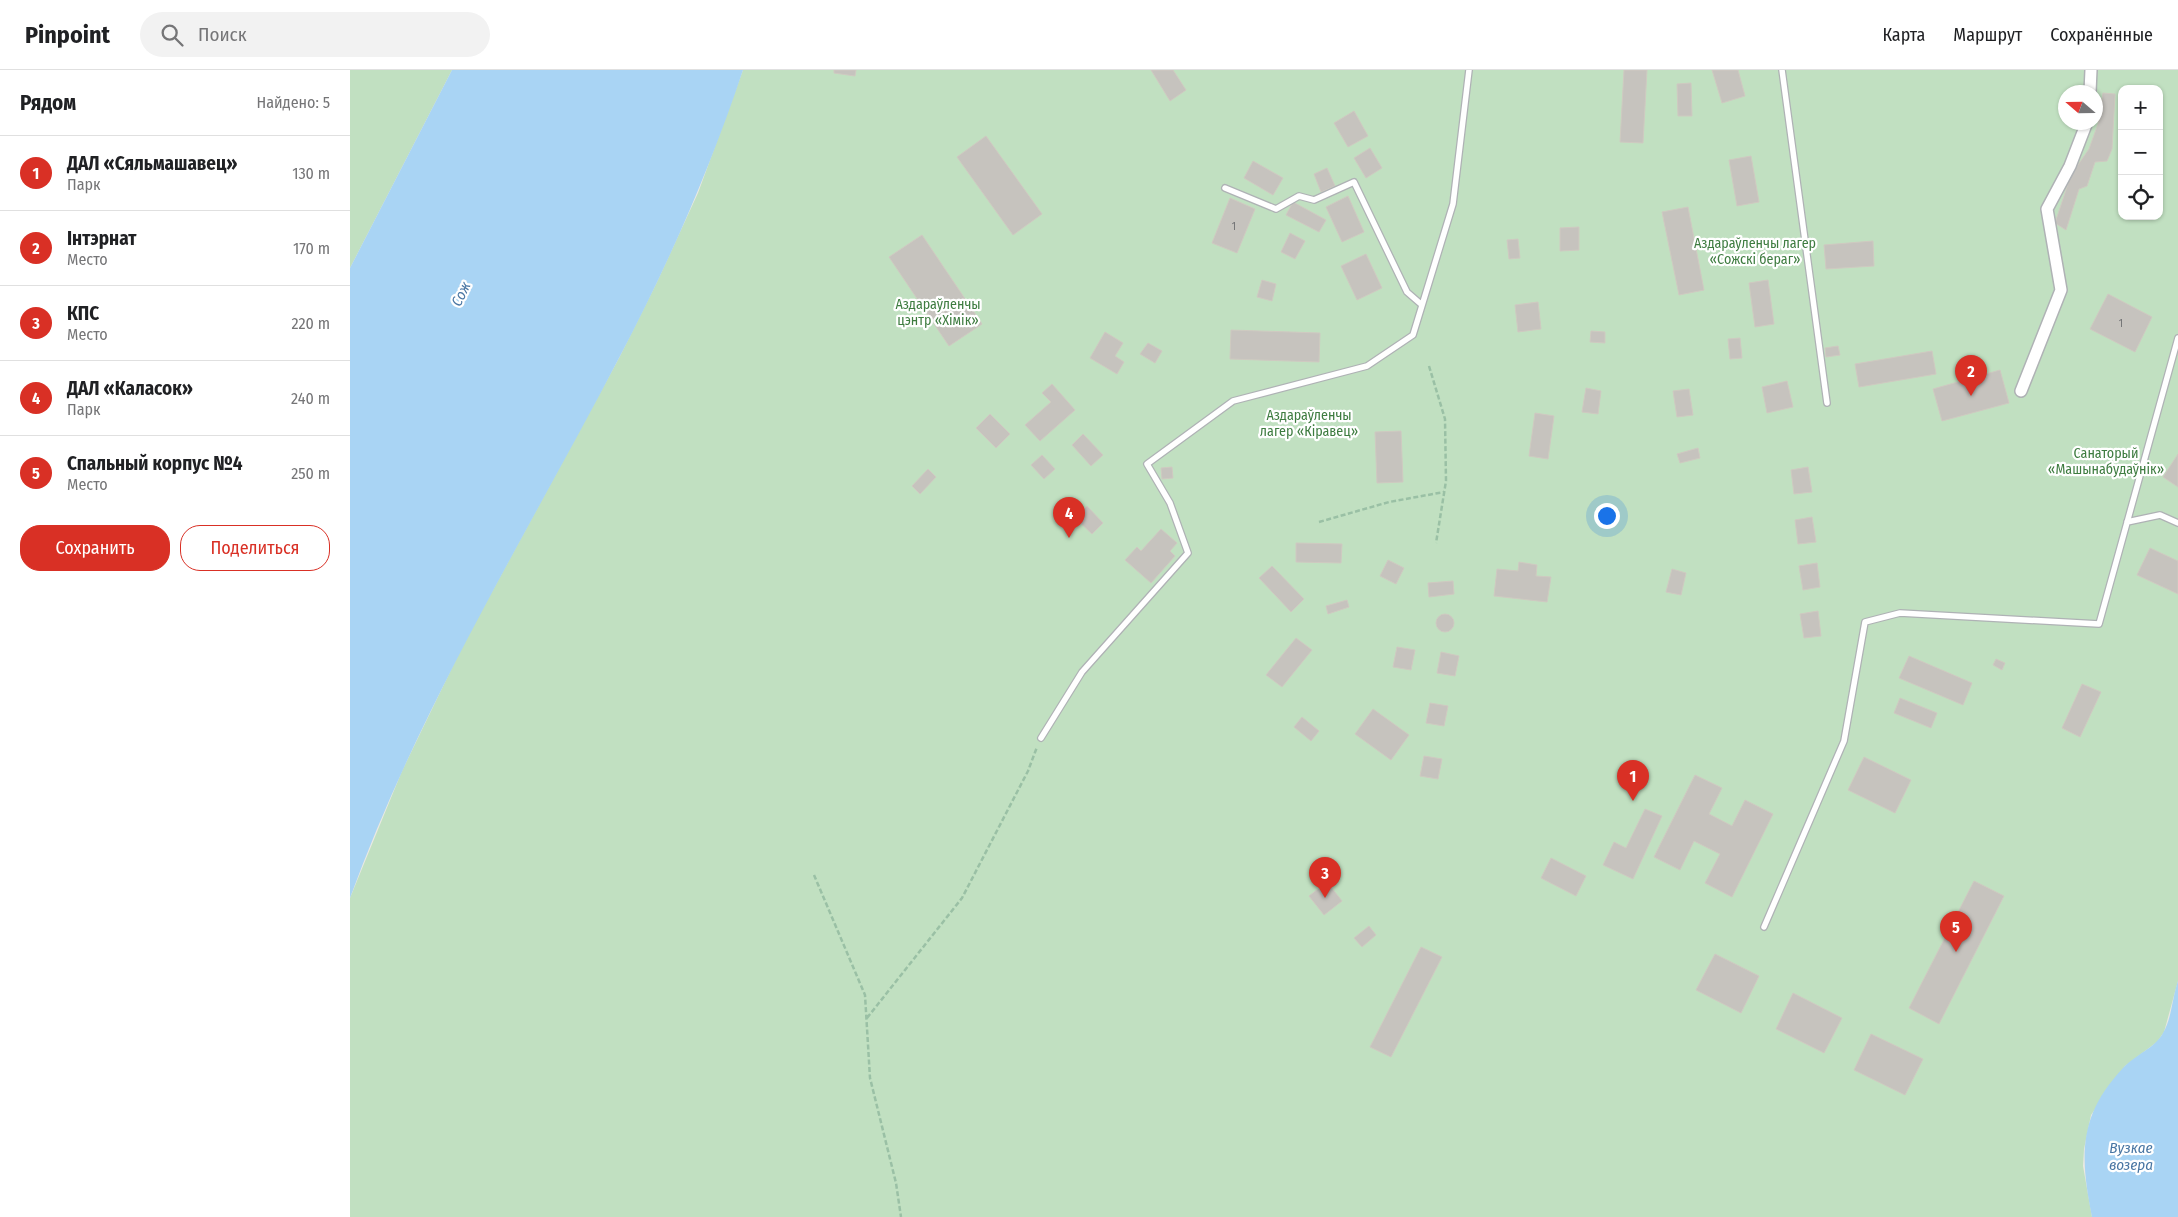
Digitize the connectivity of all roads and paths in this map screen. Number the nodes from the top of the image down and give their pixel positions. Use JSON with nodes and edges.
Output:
{"nodes":[{"id":1,"x":1469,"y":70,"type":"edge"},
{"id":2,"x":1782,"y":70,"type":"edge"},
{"id":3,"x":2091,"y":70,"type":"edge"},
{"id":4,"x":2090,"y":85,"type":"edge"},
{"id":5,"x":2084,"y":130,"type":"edge"},
{"id":6,"x":1225,"y":188,"type":"dead end"},
{"id":7,"x":1422,"y":305,"type":"junction"},
{"id":8,"x":2178,"y":338,"type":"edge"},
{"id":9,"x":1429,"y":366,"type":"dead end"},
{"id":10,"x":2021,"y":391,"type":"dead end"},
{"id":11,"x":1827,"y":403,"type":"dead end"},
{"id":12,"x":1444,"y":492,"type":"junction"},
{"id":13,"x":1319,"y":522,"type":"dead end"},
{"id":14,"x":2127,"y":522,"type":"junction"},
{"id":15,"x":2178,"y":523,"type":"edge"},
{"id":16,"x":1436,"y":543,"type":"dead end"},
{"id":17,"x":1041,"y":738,"type":"joint"},
{"id":18,"x":814,"y":875,"type":"dead end"},
{"id":19,"x":1764,"y":927,"type":"dead end"},
{"id":20,"x":866,"y":1019,"type":"junction"},
{"id":21,"x":901,"y":1217,"type":"edge"}],
"edges":[{"from":1,"to":7,"type":"lane"},
{"from":2,"to":11,"type":"lane"},
{"from":3,"to":4,"type":"street"},
{"from":5,"to":10,"type":"street"},
{"from":6,"to":7,"type":"lane"},
{"from":7,"to":17,"type":"lane"},
{"from":8,"to":14,"type":"lane"},
{"from":9,"to":12,"type":"path"},
{"from":12,"to":13,"type":"path"},
{"from":12,"to":16,"type":"path"},
{"from":14,"to":15,"type":"lane"},
{"from":14,"to":19,"type":"lane"},
{"from":17,"to":20,"type":"path"},
{"from":18,"to":20,"type":"path"},
{"from":20,"to":21,"type":"path"}]}
